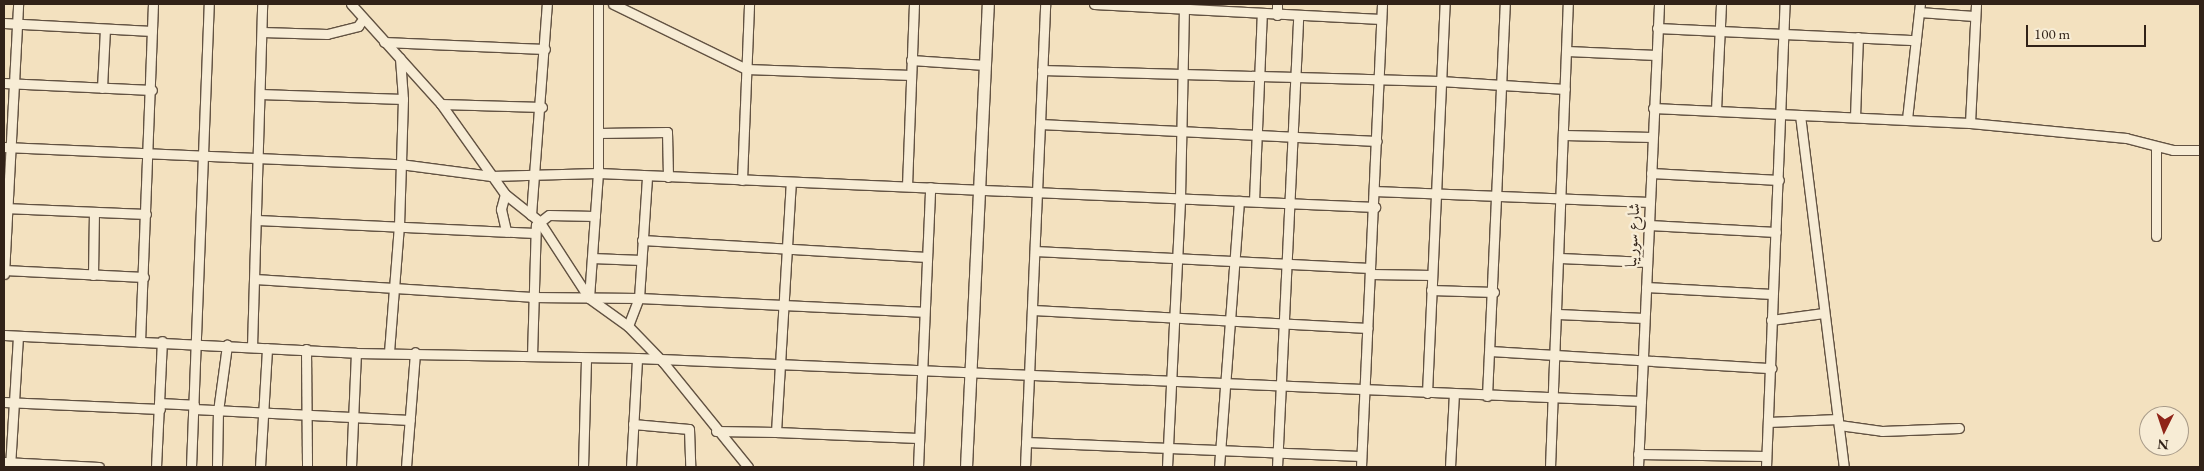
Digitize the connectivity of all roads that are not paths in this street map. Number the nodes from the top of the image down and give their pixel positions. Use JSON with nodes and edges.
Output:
{"nodes":[{"id":1,"x":18,"y":4,"type":"edge"},
{"id":2,"x":153,"y":4,"type":"edge"},
{"id":3,"x":209,"y":4,"type":"edge"},
{"id":4,"x":262,"y":4,"type":"edge"},
{"id":5,"x":351,"y":4,"type":"edge"},
{"id":6,"x":547,"y":4,"type":"edge"},
{"id":7,"x":598,"y":4,"type":"edge"},
{"id":8,"x":613,"y":4,"type":"edge"},
{"id":9,"x":749,"y":4,"type":"edge"},
{"id":10,"x":914,"y":4,"type":"edge"},
{"id":11,"x":988,"y":4,"type":"edge"},
{"id":12,"x":1045,"y":4,"type":"edge"},
{"id":13,"x":1094,"y":4,"type":"edge"},
{"id":14,"x":1277,"y":4,"type":"edge"},
{"id":15,"x":1382,"y":4,"type":"edge"},
{"id":16,"x":1445,"y":4,"type":"edge"},
{"id":17,"x":1506,"y":4,"type":"edge"},
{"id":18,"x":1568,"y":4,"type":"edge"},
{"id":19,"x":1659,"y":4,"type":"edge"},
{"id":20,"x":1721,"y":4,"type":"edge"},
{"id":21,"x":1784,"y":4,"type":"edge"},
{"id":22,"x":1976,"y":4,"type":"edge"},
{"id":23,"x":1183,"y":8,"type":"edge"},
{"id":24,"x":1920,"y":8,"type":"edge"},
{"id":25,"x":1262,"y":14,"type":"junction"},
{"id":26,"x":1277,"y":15,"type":"junction"},
{"id":27,"x":1974,"y":16,"type":"junction"},
{"id":28,"x":1298,"y":17,"type":"junction"},
{"id":29,"x":364,"y":19,"type":"junction"},
{"id":30,"x":1381,"y":19,"type":"junction"},
{"id":31,"x":4,"y":23,"type":"edge"},
{"id":32,"x":17,"y":24,"type":"junction"},
{"id":33,"x":1658,"y":28,"type":"junction"},
{"id":34,"x":105,"y":29,"type":"junction"},
{"id":35,"x":1721,"y":30,"type":"junction"},
{"id":36,"x":152,"y":31,"type":"junction"},
{"id":37,"x":262,"y":32,"type":"junction"},
{"id":38,"x":1786,"y":33,"type":"junction"},
{"id":39,"x":1858,"y":37,"type":"junction"},
{"id":40,"x":1916,"y":40,"type":"junction"},
{"id":41,"x":384,"y":42,"type":"junction"},
{"id":42,"x":545,"y":49,"type":"junction"},
{"id":43,"x":1567,"y":50,"type":"junction"},
{"id":44,"x":1656,"y":55,"type":"junction"},
{"id":45,"x":400,"y":58,"type":"junction"},
{"id":46,"x":912,"y":60,"type":"junction"},
{"id":47,"x":984,"y":65,"type":"junction"},
{"id":48,"x":746,"y":69,"type":"junction"},
{"id":49,"x":1042,"y":70,"type":"junction"},
{"id":50,"x":911,"y":75,"type":"junction"},
{"id":51,"x":1183,"y":76,"type":"junction"},
{"id":52,"x":1258,"y":78,"type":"junction"},
{"id":53,"x":1380,"y":79,"type":"junction"},
{"id":54,"x":1295,"y":80,"type":"junction"},
{"id":55,"x":1440,"y":81,"type":"junction"},
{"id":56,"x":4,"y":83,"type":"edge"},
{"id":57,"x":15,"y":83,"type":"junction"},
{"id":58,"x":1502,"y":85,"type":"junction"},
{"id":59,"x":102,"y":88,"type":"junction"},
{"id":60,"x":1565,"y":89,"type":"junction"},
{"id":61,"x":152,"y":90,"type":"junction"},
{"id":62,"x":260,"y":94,"type":"junction"},
{"id":63,"x":403,"y":99,"type":"junction"},
{"id":64,"x":441,"y":104,"type":"junction"},
{"id":65,"x":542,"y":107,"type":"junction"},
{"id":66,"x":1653,"y":108,"type":"junction"},
{"id":67,"x":1716,"y":110,"type":"junction"},
{"id":68,"x":1781,"y":114,"type":"junction"},
{"id":69,"x":1800,"y":115,"type":"junction"},
{"id":70,"x":1855,"y":117,"type":"junction"},
{"id":71,"x":1907,"y":119,"type":"junction"},
{"id":72,"x":1970,"y":123,"type":"junction"},
{"id":73,"x":1040,"y":124,"type":"junction"},
{"id":74,"x":598,"y":133,"type":"junction"},
{"id":75,"x":1181,"y":133,"type":"junction"},
{"id":76,"x":1255,"y":135,"type":"junction"},
{"id":77,"x":1564,"y":135,"type":"junction"},
{"id":78,"x":1292,"y":136,"type":"junction"},
{"id":79,"x":1652,"y":137,"type":"junction"},
{"id":80,"x":1376,"y":141,"type":"junction"},
{"id":81,"x":8,"y":147,"type":"edge"},
{"id":82,"x":2156,"y":147,"type":"junction"},
{"id":83,"x":2200,"y":150,"type":"edge"},
{"id":84,"x":149,"y":154,"type":"junction"},
{"id":85,"x":205,"y":157,"type":"junction"},
{"id":86,"x":259,"y":159,"type":"junction"},
{"id":87,"x":400,"y":164,"type":"junction"},
{"id":88,"x":537,"y":173,"type":"junction"},
{"id":89,"x":598,"y":173,"type":"junction"},
{"id":90,"x":1651,"y":173,"type":"junction"},
{"id":91,"x":491,"y":176,"type":"junction"},
{"id":92,"x":647,"y":177,"type":"junction"},
{"id":93,"x":668,"y":177,"type":"junction"},
{"id":94,"x":742,"y":180,"type":"junction"},
{"id":95,"x":1779,"y":180,"type":"junction"},
{"id":96,"x":790,"y":183,"type":"junction"},
{"id":97,"x":907,"y":186,"type":"junction"},
{"id":98,"x":930,"y":187,"type":"junction"},
{"id":99,"x":980,"y":190,"type":"junction"},
{"id":100,"x":1374,"y":191,"type":"junction"},
{"id":101,"x":1039,"y":192,"type":"junction"},
{"id":102,"x":505,"y":194,"type":"junction"},
{"id":103,"x":1435,"y":194,"type":"junction"},
{"id":104,"x":1497,"y":196,"type":"junction"},
{"id":105,"x":1180,"y":198,"type":"junction"},
{"id":106,"x":1562,"y":198,"type":"junction"},
{"id":107,"x":1239,"y":201,"type":"junction"},
{"id":108,"x":1254,"y":201,"type":"junction"},
{"id":109,"x":1650,"y":202,"type":"junction"},
{"id":110,"x":1291,"y":203,"type":"junction"},
{"id":111,"x":1375,"y":207,"type":"junction"},
{"id":112,"x":7,"y":208,"type":"edge"},
{"id":113,"x":94,"y":212,"type":"junction"},
{"id":114,"x":146,"y":214,"type":"junction"},
{"id":115,"x":531,"y":215,"type":"junction"},
{"id":116,"x":595,"y":216,"type":"junction"},
{"id":117,"x":257,"y":220,"type":"junction"},
{"id":118,"x":540,"y":221,"type":"junction"},
{"id":119,"x":1649,"y":225,"type":"junction"},
{"id":120,"x":399,"y":226,"type":"junction"},
{"id":121,"x":506,"y":231,"type":"junction"},
{"id":122,"x":1776,"y":232,"type":"junction"},
{"id":123,"x":535,"y":233,"type":"junction"},
{"id":124,"x":2156,"y":236,"type":"dead end"},
{"id":125,"x":642,"y":240,"type":"junction"},
{"id":126,"x":785,"y":246,"type":"junction"},
{"id":127,"x":1035,"y":251,"type":"junction"},
{"id":128,"x":926,"y":257,"type":"junction"},
{"id":129,"x":592,"y":258,"type":"junction"},
{"id":130,"x":1560,"y":258,"type":"junction"},
{"id":131,"x":641,"y":260,"type":"junction"},
{"id":132,"x":1176,"y":260,"type":"junction"},
{"id":133,"x":1647,"y":262,"type":"junction"},
{"id":134,"x":1233,"y":263,"type":"junction"},
{"id":135,"x":1286,"y":265,"type":"junction"},
{"id":136,"x":4,"y":270,"type":"edge"},
{"id":137,"x":1370,"y":271,"type":"junction"},
{"id":138,"x":4,"y":274,"type":"edge"},
{"id":139,"x":93,"y":275,"type":"junction"},
{"id":140,"x":1432,"y":275,"type":"junction"},
{"id":141,"x":144,"y":277,"type":"junction"},
{"id":142,"x":255,"y":279,"type":"junction"},
{"id":143,"x":395,"y":285,"type":"junction"},
{"id":144,"x":1646,"y":287,"type":"junction"},
{"id":145,"x":1431,"y":290,"type":"junction"},
{"id":146,"x":1494,"y":292,"type":"junction"},
{"id":147,"x":1772,"y":294,"type":"junction"},
{"id":148,"x":531,"y":297,"type":"junction"},
{"id":149,"x":589,"y":298,"type":"junction"},
{"id":150,"x":639,"y":298,"type":"junction"},
{"id":151,"x":782,"y":306,"type":"junction"},
{"id":152,"x":1033,"y":310,"type":"junction"},
{"id":153,"x":922,"y":312,"type":"junction"},
{"id":154,"x":1824,"y":313,"type":"junction"},
{"id":155,"x":1558,"y":314,"type":"junction"},
{"id":156,"x":1174,"y":318,"type":"junction"},
{"id":157,"x":1644,"y":318,"type":"junction"},
{"id":158,"x":1771,"y":320,"type":"junction"},
{"id":159,"x":1229,"y":321,"type":"junction"},
{"id":160,"x":1282,"y":323,"type":"junction"},
{"id":161,"x":628,"y":326,"type":"junction"},
{"id":162,"x":1368,"y":328,"type":"junction"},
{"id":163,"x":4,"y":335,"type":"edge"},
{"id":164,"x":18,"y":336,"type":"junction"},
{"id":165,"x":162,"y":341,"type":"junction"},
{"id":166,"x":140,"y":342,"type":"junction"},
{"id":167,"x":197,"y":343,"type":"junction"},
{"id":168,"x":227,"y":345,"type":"junction"},
{"id":169,"x":252,"y":347,"type":"junction"},
{"id":170,"x":267,"y":348,"type":"junction"},
{"id":171,"x":306,"y":349,"type":"junction"},
{"id":172,"x":1490,"y":351,"type":"junction"},
{"id":173,"x":356,"y":352,"type":"junction"},
{"id":174,"x":389,"y":352,"type":"junction"},
{"id":175,"x":415,"y":352,"type":"junction"},
{"id":176,"x":1556,"y":355,"type":"junction"},
{"id":177,"x":532,"y":356,"type":"junction"},
{"id":178,"x":586,"y":358,"type":"junction"},
{"id":179,"x":637,"y":358,"type":"junction"},
{"id":180,"x":1643,"y":361,"type":"junction"},
{"id":181,"x":663,"y":362,"type":"junction"},
{"id":182,"x":779,"y":365,"type":"junction"},
{"id":183,"x":1771,"y":368,"type":"junction"},
{"id":184,"x":919,"y":370,"type":"junction"},
{"id":185,"x":970,"y":373,"type":"junction"},
{"id":186,"x":1030,"y":376,"type":"junction"},
{"id":187,"x":1170,"y":382,"type":"junction"},
{"id":188,"x":1224,"y":384,"type":"junction"},
{"id":189,"x":1278,"y":387,"type":"junction"},
{"id":190,"x":1364,"y":390,"type":"junction"},
{"id":191,"x":1427,"y":393,"type":"junction"},
{"id":192,"x":1454,"y":394,"type":"junction"},
{"id":193,"x":1488,"y":396,"type":"junction"},
{"id":194,"x":1552,"y":398,"type":"junction"},
{"id":195,"x":1641,"y":401,"type":"junction"},
{"id":196,"x":4,"y":402,"type":"edge"},
{"id":197,"x":14,"y":404,"type":"junction"},
{"id":198,"x":159,"y":406,"type":"junction"},
{"id":199,"x":194,"y":407,"type":"junction"},
{"id":200,"x":218,"y":411,"type":"junction"},
{"id":201,"x":262,"y":414,"type":"junction"},
{"id":202,"x":306,"y":416,"type":"junction"},
{"id":203,"x":352,"y":418,"type":"junction"},
{"id":204,"x":410,"y":420,"type":"junction"},
{"id":205,"x":1768,"y":422,"type":"junction"},
{"id":206,"x":1838,"y":422,"type":"junction"},
{"id":207,"x":633,"y":424,"type":"junction"},
{"id":208,"x":1958,"y":428,"type":"dead end"},
{"id":209,"x":716,"y":431,"type":"junction"},
{"id":210,"x":776,"y":432,"type":"junction"},
{"id":211,"x":918,"y":438,"type":"junction"},
{"id":212,"x":1026,"y":442,"type":"junction"},
{"id":213,"x":1168,"y":450,"type":"junction"},
{"id":214,"x":1220,"y":451,"type":"junction"},
{"id":215,"x":1277,"y":454,"type":"junction"},
{"id":216,"x":1638,"y":454,"type":"junction"},
{"id":217,"x":1361,"y":456,"type":"junction"},
{"id":218,"x":1766,"y":456,"type":"junction"},
{"id":219,"x":8,"y":464,"type":"edge"},
{"id":220,"x":99,"y":467,"type":"edge"},
{"id":221,"x":156,"y":467,"type":"edge"},
{"id":222,"x":192,"y":467,"type":"edge"},
{"id":223,"x":216,"y":467,"type":"edge"},
{"id":224,"x":260,"y":467,"type":"edge"},
{"id":225,"x":307,"y":467,"type":"edge"},
{"id":226,"x":351,"y":467,"type":"edge"},
{"id":227,"x":406,"y":467,"type":"edge"},
{"id":228,"x":583,"y":467,"type":"edge"},
{"id":229,"x":631,"y":467,"type":"edge"},
{"id":230,"x":690,"y":467,"type":"edge"},
{"id":231,"x":748,"y":467,"type":"edge"},
{"id":232,"x":918,"y":467,"type":"edge"},
{"id":233,"x":966,"y":467,"type":"edge"},
{"id":234,"x":1025,"y":467,"type":"edge"},
{"id":235,"x":1167,"y":467,"type":"edge"},
{"id":236,"x":1219,"y":467,"type":"edge"},
{"id":237,"x":1277,"y":467,"type":"edge"},
{"id":238,"x":1361,"y":467,"type":"edge"},
{"id":239,"x":1450,"y":467,"type":"edge"},
{"id":240,"x":1550,"y":467,"type":"edge"},
{"id":241,"x":1638,"y":467,"type":"edge"},
{"id":242,"x":1766,"y":467,"type":"edge"},
{"id":243,"x":1844,"y":467,"type":"edge"}],
"edges":[{"from":1,"to":32,"type":"street"},
{"from":2,"to":36,"type":"street"},
{"from":3,"to":85,"type":"street"},
{"from":4,"to":37,"type":"street"},
{"from":5,"to":29,"type":"street"},
{"from":6,"to":42,"type":"street"},
{"from":7,"to":74,"type":"street"},
{"from":8,"to":48,"type":"street"},
{"from":9,"to":48,"type":"street"},
{"from":10,"to":46,"type":"street"},
{"from":11,"to":47,"type":"street"},
{"from":12,"to":49,"type":"street"},
{"from":13,"to":23,"type":"street"},
{"from":14,"to":26,"type":"street"},
{"from":15,"to":30,"type":"street"},
{"from":16,"to":55,"type":"street"},
{"from":17,"to":58,"type":"street"},
{"from":18,"to":43,"type":"street"},
{"from":19,"to":33,"type":"street","name":"شارع سوريبا"},
{"from":20,"to":35,"type":"street"},
{"from":21,"to":38,"type":"street"},
{"from":22,"to":27,"type":"street"},
{"from":23,"to":25,"type":"street"},
{"from":23,"to":51,"type":"street"},
{"from":24,"to":27,"type":"street"},
{"from":24,"to":40,"type":"street"},
{"from":25,"to":26,"type":"street"},
{"from":25,"to":52,"type":"street"},
{"from":26,"to":28,"type":"street"},
{"from":27,"to":72,"type":"street"},
{"from":28,"to":30,"type":"street"},
{"from":28,"to":54,"type":"street"},
{"from":29,"to":37,"type":"street"},
{"from":29,"to":41,"type":"street"},
{"from":30,"to":53,"type":"street"},
{"from":31,"to":32,"type":"street"},
{"from":32,"to":34,"type":"street"},
{"from":32,"to":57,"type":"street"},
{"from":33,"to":35,"type":"street"},
{"from":33,"to":44,"type":"street","name":"شارع سوريبا"},
{"from":34,"to":36,"type":"street"},
{"from":34,"to":59,"type":"street"},
{"from":35,"to":38,"type":"street"},
{"from":35,"to":67,"type":"street"},
{"from":36,"to":61,"type":"street"},
{"from":37,"to":62,"type":"street"},
{"from":38,"to":39,"type":"street"},
{"from":38,"to":68,"type":"street"},
{"from":39,"to":40,"type":"street"},
{"from":39,"to":70,"type":"street"},
{"from":40,"to":71,"type":"street"},
{"from":41,"to":42,"type":"street"},
{"from":41,"to":45,"type":"street"},
{"from":42,"to":65,"type":"street"},
{"from":43,"to":44,"type":"street"},
{"from":43,"to":60,"type":"street"},
{"from":44,"to":66,"type":"street","name":"شارع سوريبا"},
{"from":45,"to":63,"type":"street"},
{"from":45,"to":64,"type":"street"},
{"from":46,"to":47,"type":"street"},
{"from":46,"to":50,"type":"street"},
{"from":47,"to":99,"type":"street"},
{"from":48,"to":50,"type":"street"},
{"from":48,"to":94,"type":"street"},
{"from":49,"to":51,"type":"street"},
{"from":49,"to":73,"type":"street"},
{"from":50,"to":97,"type":"street"},
{"from":51,"to":52,"type":"street"},
{"from":51,"to":75,"type":"street"},
{"from":52,"to":54,"type":"street"},
{"from":52,"to":76,"type":"street"},
{"from":53,"to":54,"type":"street"},
{"from":53,"to":55,"type":"street"},
{"from":53,"to":80,"type":"street"},
{"from":54,"to":78,"type":"street"},
{"from":55,"to":58,"type":"street"},
{"from":55,"to":103,"type":"street"},
{"from":56,"to":57,"type":"street"},
{"from":57,"to":59,"type":"street"},
{"from":57,"to":81,"type":"street"},
{"from":58,"to":60,"type":"street"},
{"from":58,"to":104,"type":"street"},
{"from":59,"to":61,"type":"street"},
{"from":60,"to":77,"type":"street"},
{"from":61,"to":84,"type":"street"},
{"from":62,"to":63,"type":"street"},
{"from":62,"to":86,"type":"street"},
{"from":63,"to":87,"type":"street"},
{"from":64,"to":65,"type":"street"},
{"from":64,"to":91,"type":"street"},
{"from":65,"to":88,"type":"street"},
{"from":66,"to":67,"type":"street"},
{"from":66,"to":79,"type":"street","name":"شارع سوريبا"},
{"from":67,"to":68,"type":"street"},
{"from":68,"to":69,"type":"street"},
{"from":68,"to":95,"type":"street"},
{"from":69,"to":70,"type":"street"},
{"from":69,"to":154,"type":"street"},
{"from":70,"to":71,"type":"street"},
{"from":71,"to":72,"type":"street"},
{"from":72,"to":82,"type":"street"},
{"from":73,"to":75,"type":"street"},
{"from":73,"to":101,"type":"street"},
{"from":74,"to":89,"type":"street"},
{"from":74,"to":93,"type":"street"},
{"from":75,"to":76,"type":"street"},
{"from":75,"to":105,"type":"street"},
{"from":76,"to":78,"type":"street"},
{"from":76,"to":108,"type":"street"},
{"from":77,"to":79,"type":"street"},
{"from":77,"to":106,"type":"street"},
{"from":78,"to":80,"type":"street"},
{"from":78,"to":110,"type":"street"},
{"from":79,"to":90,"type":"street","name":"شارع سوريبا"},
{"from":80,"to":100,"type":"street"},
{"from":81,"to":84,"type":"street"},
{"from":81,"to":112,"type":"street"},
{"from":82,"to":83,"type":"street"},
{"from":82,"to":124,"type":"street"},
{"from":84,"to":85,"type":"street"},
{"from":84,"to":114,"type":"street"},
{"from":85,"to":86,"type":"street"},
{"from":85,"to":167,"type":"street"},
{"from":86,"to":87,"type":"street"},
{"from":86,"to":117,"type":"street"},
{"from":87,"to":91,"type":"street"},
{"from":87,"to":120,"type":"street"},
{"from":88,"to":89,"type":"street"},
{"from":88,"to":91,"type":"street"},
{"from":88,"to":115,"type":"street"},
{"from":89,"to":92,"type":"street"},
{"from":89,"to":116,"type":"street"},
{"from":90,"to":95,"type":"street"},
{"from":90,"to":109,"type":"street","name":"شارع سوريبا"},
{"from":91,"to":102,"type":"street"},
{"from":92,"to":93,"type":"street"},
{"from":92,"to":125,"type":"street"},
{"from":93,"to":94,"type":"street"},
{"from":94,"to":96,"type":"street"},
{"from":95,"to":122,"type":"street"},
{"from":96,"to":97,"type":"street"},
{"from":96,"to":126,"type":"street"},
{"from":97,"to":98,"type":"street"},
{"from":98,"to":99,"type":"street"},
{"from":98,"to":128,"type":"street"},
{"from":99,"to":101,"type":"street"},
{"from":99,"to":185,"type":"street"},
{"from":100,"to":103,"type":"street"},
{"from":100,"to":111,"type":"street"},
{"from":101,"to":105,"type":"street"},
{"from":101,"to":127,"type":"street"},
{"from":102,"to":115,"type":"street"},
{"from":102,"to":121,"type":"street"},
{"from":103,"to":104,"type":"street"},
{"from":103,"to":140,"type":"street"},
{"from":104,"to":106,"type":"street"},
{"from":104,"to":146,"type":"street"},
{"from":105,"to":107,"type":"street"},
{"from":105,"to":132,"type":"street"},
{"from":106,"to":109,"type":"street"},
{"from":106,"to":130,"type":"street"},
{"from":107,"to":108,"type":"street"},
{"from":107,"to":134,"type":"street"},
{"from":108,"to":110,"type":"street"},
{"from":109,"to":119,"type":"street","name":"شارع سوريبا"},
{"from":110,"to":111,"type":"street"},
{"from":110,"to":135,"type":"street"},
{"from":111,"to":137,"type":"street"},
{"from":112,"to":113,"type":"street"},
{"from":112,"to":136,"type":"street"},
{"from":113,"to":114,"type":"street"},
{"from":113,"to":139,"type":"street"},
{"from":114,"to":141,"type":"street"},
{"from":115,"to":118,"type":"street"},
{"from":116,"to":118,"type":"street"},
{"from":116,"to":129,"type":"street"},
{"from":117,"to":120,"type":"street"},
{"from":117,"to":142,"type":"street"},
{"from":118,"to":123,"type":"street"},
{"from":118,"to":149,"type":"street"},
{"from":119,"to":122,"type":"street"},
{"from":119,"to":133,"type":"street","name":"شارع سوريبا"},
{"from":120,"to":121,"type":"street"},
{"from":120,"to":143,"type":"street"},
{"from":121,"to":123,"type":"street"},
{"from":122,"to":147,"type":"street"},
{"from":123,"to":148,"type":"street"},
{"from":125,"to":126,"type":"street"},
{"from":125,"to":131,"type":"street"},
{"from":126,"to":128,"type":"street"},
{"from":126,"to":151,"type":"street"},
{"from":127,"to":132,"type":"street"},
{"from":127,"to":152,"type":"street"},
{"from":128,"to":153,"type":"street"},
{"from":129,"to":131,"type":"street"},
{"from":129,"to":149,"type":"street"},
{"from":130,"to":133,"type":"street"},
{"from":130,"to":155,"type":"street"},
{"from":131,"to":150,"type":"street"},
{"from":132,"to":134,"type":"street"},
{"from":132,"to":156,"type":"street"},
{"from":133,"to":144,"type":"street","name":"شارع سوريبا"},
{"from":134,"to":135,"type":"street"},
{"from":134,"to":159,"type":"street"},
{"from":135,"to":137,"type":"street"},
{"from":135,"to":160,"type":"street"},
{"from":136,"to":138,"type":"street"},
{"from":136,"to":139,"type":"street"},
{"from":137,"to":140,"type":"street"},
{"from":137,"to":162,"type":"street"},
{"from":139,"to":141,"type":"street"},
{"from":140,"to":145,"type":"street"},
{"from":141,"to":166,"type":"street"},
{"from":142,"to":143,"type":"street"},
{"from":142,"to":169,"type":"street"},
{"from":143,"to":148,"type":"street"},
{"from":143,"to":174,"type":"street"},
{"from":144,"to":147,"type":"street"},
{"from":144,"to":157,"type":"street","name":"شارع سوريبا"},
{"from":145,"to":146,"type":"street"},
{"from":145,"to":191,"type":"street"},
{"from":146,"to":172,"type":"street"},
{"from":147,"to":158,"type":"street"},
{"from":148,"to":149,"type":"street"},
{"from":148,"to":177,"type":"street"},
{"from":149,"to":150,"type":"street"},
{"from":149,"to":161,"type":"street"},
{"from":150,"to":151,"type":"street"},
{"from":150,"to":161,"type":"street"},
{"from":151,"to":153,"type":"street"},
{"from":151,"to":182,"type":"street"},
{"from":152,"to":156,"type":"street"},
{"from":152,"to":186,"type":"street"},
{"from":153,"to":184,"type":"street"},
{"from":154,"to":158,"type":"street"},
{"from":154,"to":206,"type":"street"},
{"from":155,"to":157,"type":"street"},
{"from":155,"to":176,"type":"street"},
{"from":156,"to":159,"type":"street"},
{"from":156,"to":187,"type":"street"},
{"from":157,"to":180,"type":"street","name":"شارع سوريبا"},
{"from":158,"to":183,"type":"street"},
{"from":159,"to":160,"type":"street"},
{"from":159,"to":188,"type":"street"},
{"from":160,"to":162,"type":"street"},
{"from":160,"to":189,"type":"street"},
{"from":161,"to":181,"type":"street"},
{"from":162,"to":190,"type":"street"},
{"from":163,"to":164,"type":"street"},
{"from":164,"to":166,"type":"street"},
{"from":164,"to":197,"type":"street"},
{"from":165,"to":166,"type":"street"},
{"from":165,"to":167,"type":"street"},
{"from":165,"to":198,"type":"street"},
{"from":167,"to":168,"type":"street"},
{"from":167,"to":199,"type":"street"},
{"from":168,"to":169,"type":"street"},
{"from":168,"to":200,"type":"street"},
{"from":169,"to":170,"type":"street"},
{"from":170,"to":171,"type":"street"},
{"from":170,"to":201,"type":"street"},
{"from":171,"to":173,"type":"street"},
{"from":171,"to":202,"type":"street"},
{"from":172,"to":176,"type":"street"},
{"from":172,"to":193,"type":"street"},
{"from":173,"to":174,"type":"street"},
{"from":173,"to":203,"type":"street"},
{"from":174,"to":175,"type":"street"},
{"from":175,"to":177,"type":"street"},
{"from":175,"to":204,"type":"street"},
{"from":176,"to":180,"type":"street"},
{"from":176,"to":194,"type":"street"},
{"from":177,"to":178,"type":"street"},
{"from":178,"to":179,"type":"street"},
{"from":178,"to":228,"type":"street"},
{"from":179,"to":181,"type":"street"},
{"from":179,"to":207,"type":"street"},
{"from":180,"to":183,"type":"street"},
{"from":180,"to":195,"type":"street","name":"شارع سوريبا"},
{"from":181,"to":182,"type":"street"},
{"from":181,"to":209,"type":"street"},
{"from":182,"to":184,"type":"street"},
{"from":182,"to":210,"type":"street"},
{"from":183,"to":205,"type":"street"},
{"from":184,"to":185,"type":"street"},
{"from":184,"to":211,"type":"street"},
{"from":185,"to":186,"type":"street"},
{"from":185,"to":233,"type":"street"},
{"from":186,"to":187,"type":"street"},
{"from":186,"to":212,"type":"street"},
{"from":187,"to":188,"type":"street"},
{"from":187,"to":213,"type":"street"},
{"from":188,"to":189,"type":"street"},
{"from":188,"to":214,"type":"street"},
{"from":189,"to":190,"type":"street"},
{"from":189,"to":215,"type":"street"},
{"from":190,"to":191,"type":"street"},
{"from":190,"to":217,"type":"street"},
{"from":191,"to":192,"type":"street"},
{"from":192,"to":193,"type":"street"},
{"from":192,"to":239,"type":"street"},
{"from":193,"to":194,"type":"street"},
{"from":194,"to":195,"type":"street"},
{"from":194,"to":240,"type":"street"},
{"from":195,"to":216,"type":"street","name":"شارع سوريبا"},
{"from":196,"to":197,"type":"street"},
{"from":197,"to":198,"type":"street"},
{"from":197,"to":219,"type":"street"},
{"from":198,"to":199,"type":"street"},
{"from":198,"to":221,"type":"street"},
{"from":199,"to":200,"type":"street"},
{"from":199,"to":222,"type":"street"},
{"from":200,"to":201,"type":"street"},
{"from":200,"to":223,"type":"street"},
{"from":201,"to":202,"type":"street"},
{"from":201,"to":224,"type":"street"},
{"from":202,"to":203,"type":"street"},
{"from":202,"to":225,"type":"street"},
{"from":203,"to":204,"type":"street"},
{"from":203,"to":226,"type":"street"},
{"from":204,"to":227,"type":"street"},
{"from":205,"to":206,"type":"street"},
{"from":205,"to":218,"type":"street"},
{"from":206,"to":208,"type":"street"},
{"from":206,"to":243,"type":"street"},
{"from":207,"to":229,"type":"street"},
{"from":207,"to":230,"type":"street"},
{"from":209,"to":210,"type":"street"},
{"from":209,"to":231,"type":"street"},
{"from":210,"to":211,"type":"street"},
{"from":211,"to":232,"type":"street"},
{"from":212,"to":213,"type":"street"},
{"from":212,"to":234,"type":"street"},
{"from":213,"to":214,"type":"street"},
{"from":213,"to":235,"type":"street"},
{"from":214,"to":215,"type":"street"},
{"from":214,"to":236,"type":"street"},
{"from":215,"to":217,"type":"street"},
{"from":215,"to":237,"type":"street"},
{"from":216,"to":218,"type":"street"},
{"from":216,"to":241,"type":"street","name":"شارع سوريبا"},
{"from":217,"to":238,"type":"street"},
{"from":218,"to":242,"type":"street"},
{"from":219,"to":220,"type":"street"}]}
